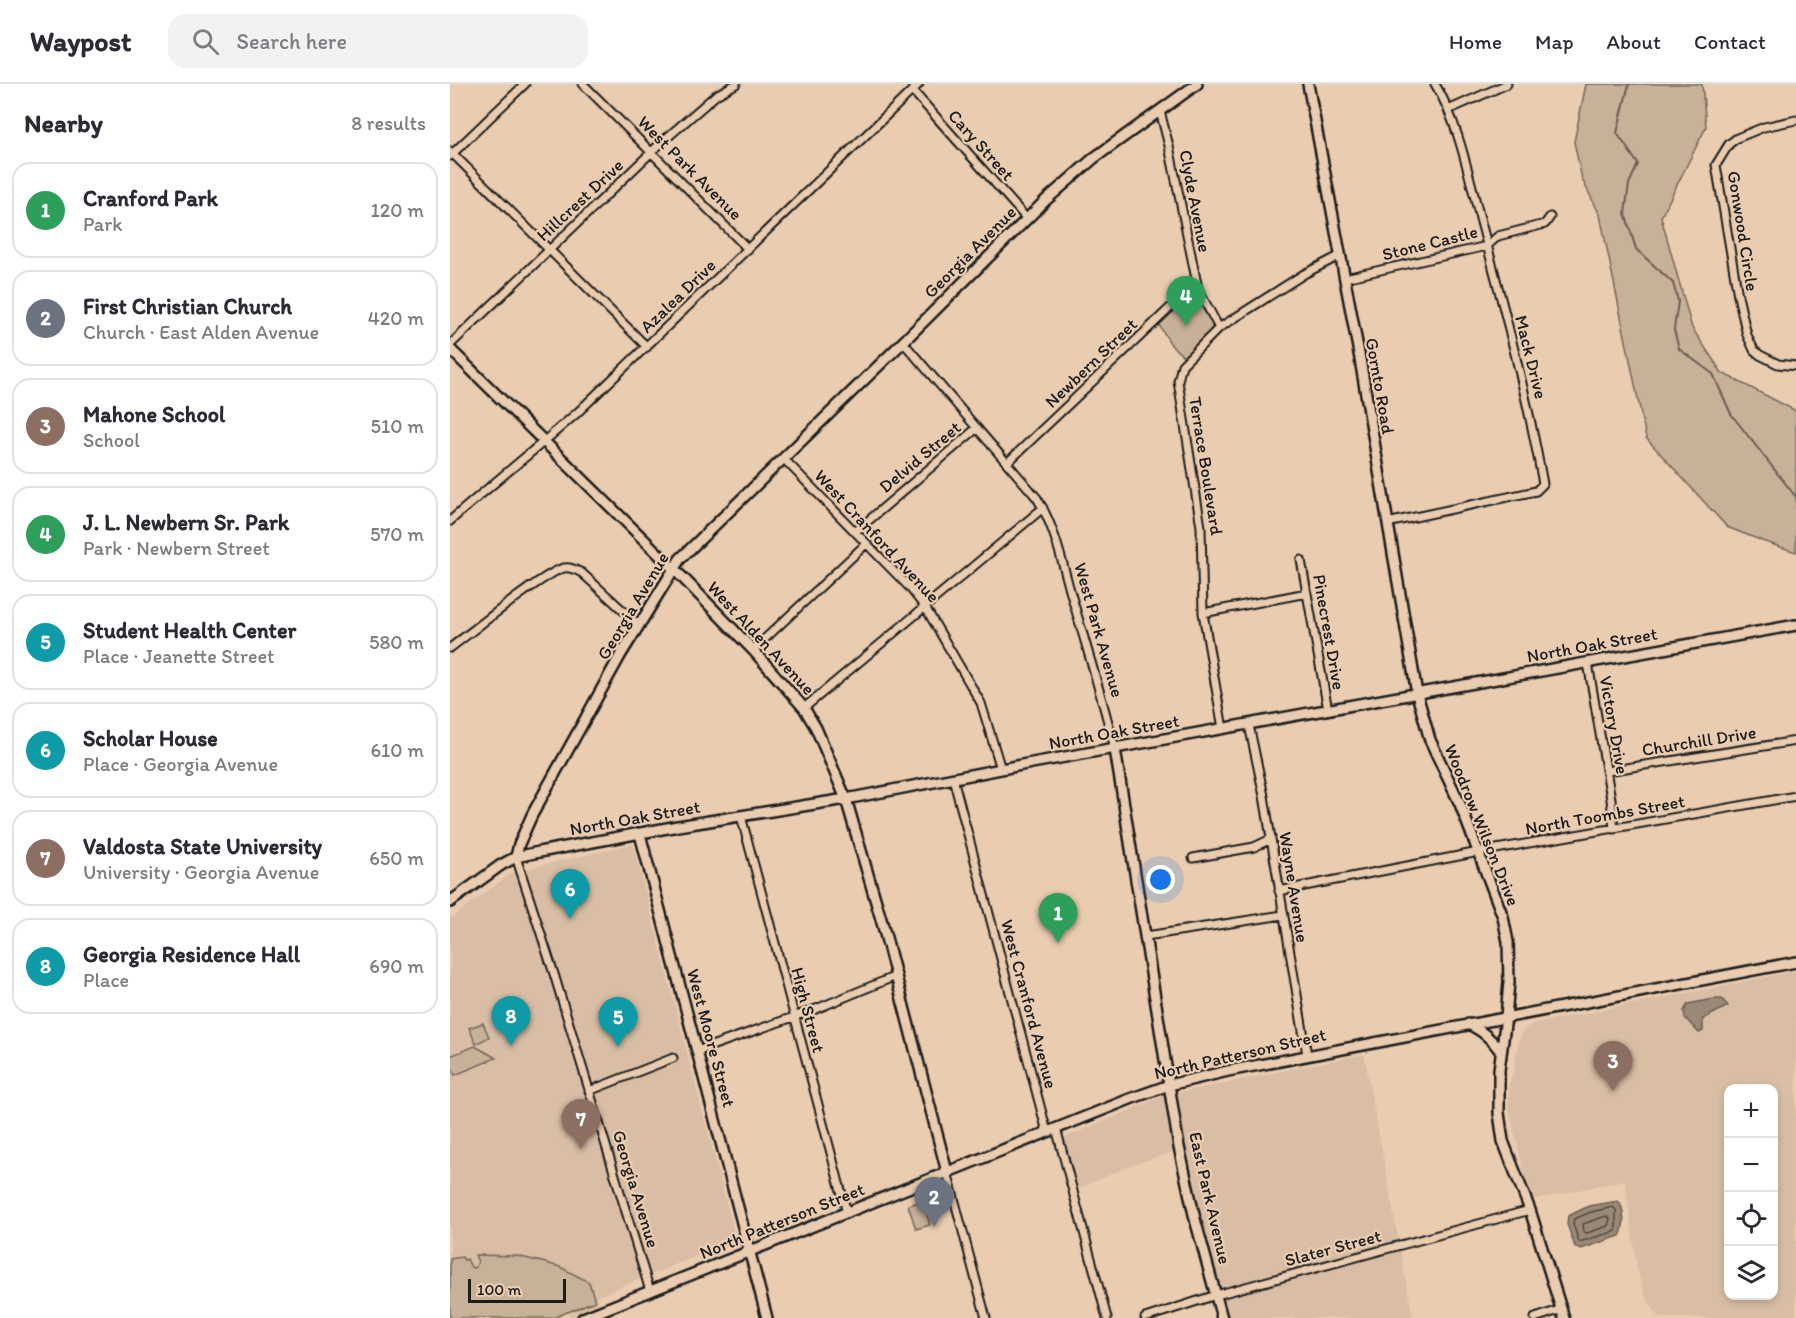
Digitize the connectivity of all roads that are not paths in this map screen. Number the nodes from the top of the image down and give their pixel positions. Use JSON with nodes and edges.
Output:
{"nodes":[{"id":1,"x":525,"y":84,"type":"edge"},
{"id":2,"x":583,"y":84,"type":"edge"},
{"id":3,"x":724,"y":84,"type":"edge"},
{"id":4,"x":736,"y":84,"type":"edge"},
{"id":5,"x":919,"y":84,"type":"edge"},
{"id":6,"x":1197,"y":84,"type":"edge"},
{"id":7,"x":1308,"y":84,"type":"edge"},
{"id":8,"x":1435,"y":84,"type":"edge"},
{"id":9,"x":1506,"y":84,"type":"edge"},
{"id":10,"x":912,"y":90,"type":"junction"},
{"id":11,"x":716,"y":95,"type":"junction"},
{"id":12,"x":1448,"y":110,"type":"junction"},
{"id":13,"x":1160,"y":111,"type":"junction"},
{"id":14,"x":1796,"y":120,"type":"edge"},
{"id":15,"x":651,"y":153,"type":"junction"},
{"id":16,"x":451,"y":154,"type":"edge"},
{"id":17,"x":1550,"y":217,"type":"dead end"},
{"id":18,"x":1027,"y":219,"type":"junction"},
{"id":19,"x":1487,"y":246,"type":"junction"},
{"id":20,"x":748,"y":249,"type":"junction"},
{"id":21,"x":549,"y":250,"type":"junction"},
{"id":22,"x":1341,"y":255,"type":"junction"},
{"id":23,"x":1345,"y":278,"type":"junction"},
{"id":24,"x":1198,"y":289,"type":"junction"},
{"id":25,"x":1219,"y":328,"type":"junction"},
{"id":26,"x":903,"y":342,"type":"junction"},
{"id":27,"x":450,"y":347,"type":"edge"},
{"id":28,"x":647,"y":347,"type":"junction"},
{"id":29,"x":1796,"y":366,"type":"edge"},
{"id":30,"x":977,"y":428,"type":"junction"},
{"id":31,"x":545,"y":443,"type":"junction"},
{"id":32,"x":783,"y":458,"type":"junction"},
{"id":33,"x":1007,"y":463,"type":"junction"},
{"id":34,"x":1043,"y":508,"type":"junction"},
{"id":35,"x":452,"y":516,"type":"edge"},
{"id":36,"x":1387,"y":523,"type":"junction"},
{"id":37,"x":855,"y":532,"type":"junction"},
{"id":38,"x":866,"y":544,"type":"junction"},
{"id":39,"x":1301,"y":560,"type":"dead end"},
{"id":40,"x":673,"y":570,"type":"junction"},
{"id":41,"x":1307,"y":593,"type":"junction"},
{"id":42,"x":925,"y":607,"type":"junction"},
{"id":43,"x":1203,"y":613,"type":"junction"},
{"id":44,"x":639,"y":625,"type":"junction"},
{"id":45,"x":1796,"y":625,"type":"edge"},
{"id":46,"x":450,"y":648,"type":"edge"},
{"id":47,"x":753,"y":650,"type":"junction"},
{"id":48,"x":1588,"y":663,"type":"junction"},
{"id":49,"x":1417,"y":694,"type":"junction"},
{"id":50,"x":804,"y":708,"type":"junction"},
{"id":51,"x":1328,"y":710,"type":"junction"},
{"id":52,"x":1249,"y":725,"type":"junction"},
{"id":53,"x":1223,"y":729,"type":"junction"},
{"id":54,"x":1796,"y":741,"type":"edge"},
{"id":55,"x":1115,"y":749,"type":"junction"},
{"id":56,"x":1001,"y":769,"type":"junction"},
{"id":57,"x":1607,"y":771,"type":"junction"},
{"id":58,"x":953,"y":778,"type":"junction"},
{"id":59,"x":1796,"y":796,"type":"edge"},
{"id":60,"x":846,"y":799,"type":"junction"},
{"id":61,"x":741,"y":816,"type":"junction"},
{"id":62,"x":1614,"y":829,"type":"junction"},
{"id":63,"x":640,"y":834,"type":"junction"},
{"id":64,"x":1271,"y":839,"type":"junction"},
{"id":65,"x":1479,"y":852,"type":"junction"},
{"id":66,"x":516,"y":857,"type":"junction"},
{"id":67,"x":1193,"y":858,"type":"dead end"},
{"id":68,"x":1279,"y":891,"type":"junction"},
{"id":69,"x":450,"y":902,"type":"edge"},
{"id":70,"x":1283,"y":915,"type":"junction"},
{"id":71,"x":1146,"y":936,"type":"junction"},
{"id":72,"x":1796,"y":962,"type":"edge"},
{"id":73,"x":896,"y":975,"type":"junction"},
{"id":74,"x":795,"y":1017,"type":"junction"},
{"id":75,"x":1506,"y":1017,"type":"junction"},
{"id":76,"x":1468,"y":1024,"type":"junction"},
{"id":77,"x":698,"y":1051,"type":"junction"},
{"id":78,"x":1501,"y":1052,"type":"junction"},
{"id":79,"x":1307,"y":1055,"type":"junction"},
{"id":80,"x":673,"y":1058,"type":"dead end"},
{"id":81,"x":1169,"y":1085,"type":"junction"},
{"id":82,"x":589,"y":1091,"type":"junction"},
{"id":83,"x":1052,"y":1130,"type":"junction"},
{"id":84,"x":947,"y":1172,"type":"junction"},
{"id":85,"x":1530,"y":1210,"type":"junction"},
{"id":86,"x":847,"y":1213,"type":"junction"},
{"id":87,"x":750,"y":1251,"type":"junction"},
{"id":88,"x":650,"y":1292,"type":"junction"},
{"id":89,"x":1216,"y":1295,"type":"junction"},
{"id":90,"x":1563,"y":1314,"type":"edge"},
{"id":91,"x":583,"y":1318,"type":"edge"},
{"id":92,"x":767,"y":1318,"type":"edge"},
{"id":93,"x":986,"y":1318,"type":"edge"},
{"id":94,"x":1107,"y":1318,"type":"edge"},
{"id":95,"x":1145,"y":1318,"type":"edge"},
{"id":96,"x":1222,"y":1318,"type":"edge"},
{"id":97,"x":1535,"y":1318,"type":"edge"}],
"edges":[{"from":1,"to":16,"type":"street"},
{"from":2,"to":15,"type":"street","name":"West Park Avenue"},
{"from":3,"to":11,"type":"street"},
{"from":4,"to":11,"type":"street","name":"Hillcrest Drive"},
{"from":5,"to":10,"type":"street","name":"Azalea Drive"},
{"from":6,"to":13,"type":"street","name":"Georgia Avenue"},
{"from":7,"to":22,"type":"street","name":"Gornto Road"},
{"from":8,"to":12,"type":"street","name":"Mack Drive"},
{"from":9,"to":12,"type":"street"},
{"from":10,"to":18,"type":"street","name":"Cary Street"},
{"from":10,"to":20,"type":"street","name":"Azalea Drive"},
{"from":11,"to":15,"type":"street","name":"Hillcrest Drive"},
{"from":12,"to":19,"type":"street","name":"Mack Drive"},
{"from":13,"to":18,"type":"street","name":"Georgia Avenue"},
{"from":13,"to":24,"type":"street","name":"Clyde Avenue"},
{"from":14,"to":29,"type":"street","name":"Gonwood Circle"},
{"from":15,"to":20,"type":"street","name":"West Park Avenue"},
{"from":15,"to":21,"type":"street","name":"Hillcrest Drive"},
{"from":16,"to":21,"type":"street"},
{"from":17,"to":19,"type":"street","name":"Stone Castle"},
{"from":18,"to":26,"type":"street","name":"Georgia Avenue"},
{"from":19,"to":23,"type":"street","name":"Stone Castle"},
{"from":19,"to":36,"type":"street","name":"Mack Drive"},
{"from":20,"to":28,"type":"street","name":"Azalea Drive"},
{"from":21,"to":27,"type":"street","name":"Hillcrest Drive"},
{"from":21,"to":28,"type":"street"},
{"from":22,"to":23,"type":"street","name":"Gornto Road"},
{"from":22,"to":25,"type":"street","name":"Terrace Boulevard"},
{"from":23,"to":36,"type":"street","name":"Gornto Road"},
{"from":24,"to":25,"type":"street","name":"Clyde Avenue"},
{"from":24,"to":33,"type":"street","name":"Newbern Street"},
{"from":25,"to":43,"type":"street","name":"Terrace Boulevard"},
{"from":26,"to":30,"type":"street","name":"West Park Avenue"},
{"from":26,"to":32,"type":"street","name":"Georgia Avenue"},
{"from":27,"to":31,"type":"street","name":"West Alden Avenue"},
{"from":28,"to":31,"type":"street","name":"Azalea Drive"},
{"from":30,"to":33,"type":"street","name":"West Park Avenue"},
{"from":30,"to":37,"type":"street","name":"Delvid Street"},
{"from":31,"to":35,"type":"street","name":"Azalea Drive"},
{"from":31,"to":40,"type":"street","name":"West Alden Avenue"},
{"from":32,"to":37,"type":"street","name":"West Cranford Avenue"},
{"from":32,"to":40,"type":"street","name":"Georgia Avenue"},
{"from":33,"to":34,"type":"street","name":"West Park Avenue"},
{"from":34,"to":42,"type":"street"},
{"from":34,"to":55,"type":"street","name":"West Park Avenue"},
{"from":36,"to":49,"type":"street","name":"Gornto Road"},
{"from":37,"to":38,"type":"street","name":"West Cranford Avenue"},
{"from":38,"to":42,"type":"street","name":"West Cranford Avenue"},
{"from":38,"to":47,"type":"street"},
{"from":39,"to":41,"type":"street","name":"Pinecrest Drive"},
{"from":40,"to":44,"type":"street","name":"Georgia Avenue"},
{"from":40,"to":47,"type":"street","name":"West Alden Avenue"},
{"from":41,"to":43,"type":"street"},
{"from":41,"to":51,"type":"street","name":"Pinecrest Drive"},
{"from":42,"to":50,"type":"street"},
{"from":42,"to":56,"type":"street","name":"West Cranford Avenue"},
{"from":43,"to":53,"type":"street","name":"Terrace Boulevard"},
{"from":44,"to":46,"type":"street"},
{"from":44,"to":66,"type":"street","name":"Georgia Avenue"},
{"from":45,"to":48,"type":"street","name":"North Oak Street"},
{"from":47,"to":50,"type":"street","name":"West Alden Avenue"},
{"from":48,"to":49,"type":"street","name":"North Oak Street"},
{"from":48,"to":57,"type":"street","name":"Victory Drive"},
{"from":49,"to":51,"type":"street","name":"North Oak Street"},
{"from":49,"to":65,"type":"street","name":"Woodrow Wilson Drive"},
{"from":50,"to":60,"type":"street","name":"West Alden Avenue"},
{"from":51,"to":52,"type":"street","name":"North Oak Street"},
{"from":52,"to":53,"type":"street","name":"North Oak Street"},
{"from":52,"to":64,"type":"street","name":"Wayne Avenue"},
{"from":53,"to":55,"type":"street","name":"North Oak Street"},
{"from":54,"to":57,"type":"street","name":"Churchill Drive"},
{"from":55,"to":56,"type":"street","name":"North Oak Street"},
{"from":55,"to":71,"type":"street","name":"West Park Avenue"},
{"from":56,"to":58,"type":"street","name":"North Oak Street"},
{"from":57,"to":62,"type":"street","name":"Victory Drive"},
{"from":58,"to":60,"type":"street","name":"North Oak Street"},
{"from":58,"to":83,"type":"street","name":"West Cranford Avenue"},
{"from":59,"to":62,"type":"street","name":"North Toombs Street"},
{"from":60,"to":61,"type":"street","name":"North Oak Street"},
{"from":60,"to":73,"type":"street","name":"West Alden Avenue"},
{"from":61,"to":63,"type":"street","name":"North Oak Street"},
{"from":61,"to":74,"type":"street","name":"High Street"},
{"from":62,"to":65,"type":"street","name":"North Toombs Street"},
{"from":63,"to":66,"type":"street","name":"North Oak Street"},
{"from":63,"to":77,"type":"street","name":"West Moore Street"},
{"from":64,"to":67,"type":"street"},
{"from":64,"to":68,"type":"street","name":"Wayne Avenue"},
{"from":65,"to":68,"type":"street","name":"North Toombs Street"},
{"from":65,"to":75,"type":"street","name":"Woodrow Wilson Drive"},
{"from":66,"to":69,"type":"street","name":"North Oak Street"},
{"from":66,"to":82,"type":"street","name":"Georgia Avenue"},
{"from":68,"to":70,"type":"street","name":"Wayne Avenue"},
{"from":70,"to":71,"type":"street"},
{"from":70,"to":79,"type":"street","name":"Wayne Avenue"},
{"from":71,"to":81,"type":"street","name":"West Park Avenue"},
{"from":72,"to":75,"type":"street","name":"North Patterson Street"},
{"from":73,"to":74,"type":"street"},
{"from":73,"to":84,"type":"street","name":"West Alden Avenue"},
{"from":74,"to":77,"type":"street"},
{"from":74,"to":86,"type":"street","name":"High Street"},
{"from":75,"to":76,"type":"street","name":"North Patterson Street"},
{"from":75,"to":78,"type":"street","name":"Woodrow Wilson Drive"},
{"from":76,"to":78,"type":"street"},
{"from":76,"to":79,"type":"street","name":"North Patterson Street"},
{"from":77,"to":87,"type":"street","name":"West Moore Street"},
{"from":78,"to":85,"type":"street","name":"Woodrow Wilson Drive"},
{"from":79,"to":81,"type":"street","name":"North Patterson Street"},
{"from":80,"to":82,"type":"street"},
{"from":81,"to":83,"type":"street","name":"North Patterson Street"},
{"from":81,"to":89,"type":"street","name":"East Park Avenue"},
{"from":82,"to":88,"type":"street","name":"Georgia Avenue"},
{"from":83,"to":84,"type":"street","name":"North Patterson Street"},
{"from":83,"to":94,"type":"street","name":"West Cranford Avenue"},
{"from":84,"to":86,"type":"street","name":"North Patterson Street"},
{"from":84,"to":93,"type":"street"},
{"from":85,"to":89,"type":"street","name":"Slater Street"},
{"from":85,"to":90,"type":"street","name":"Woodrow Wilson Drive"},
{"from":86,"to":87,"type":"street","name":"North Patterson Street"},
{"from":87,"to":88,"type":"street","name":"North Patterson Street"},
{"from":87,"to":92,"type":"street","name":"West Moore Street"},
{"from":88,"to":91,"type":"street","name":"North Patterson Street"},
{"from":89,"to":95,"type":"street","name":"Slater Street"},
{"from":89,"to":96,"type":"street","name":"East Park Avenue"},
{"from":90,"to":97,"type":"street"}]}
